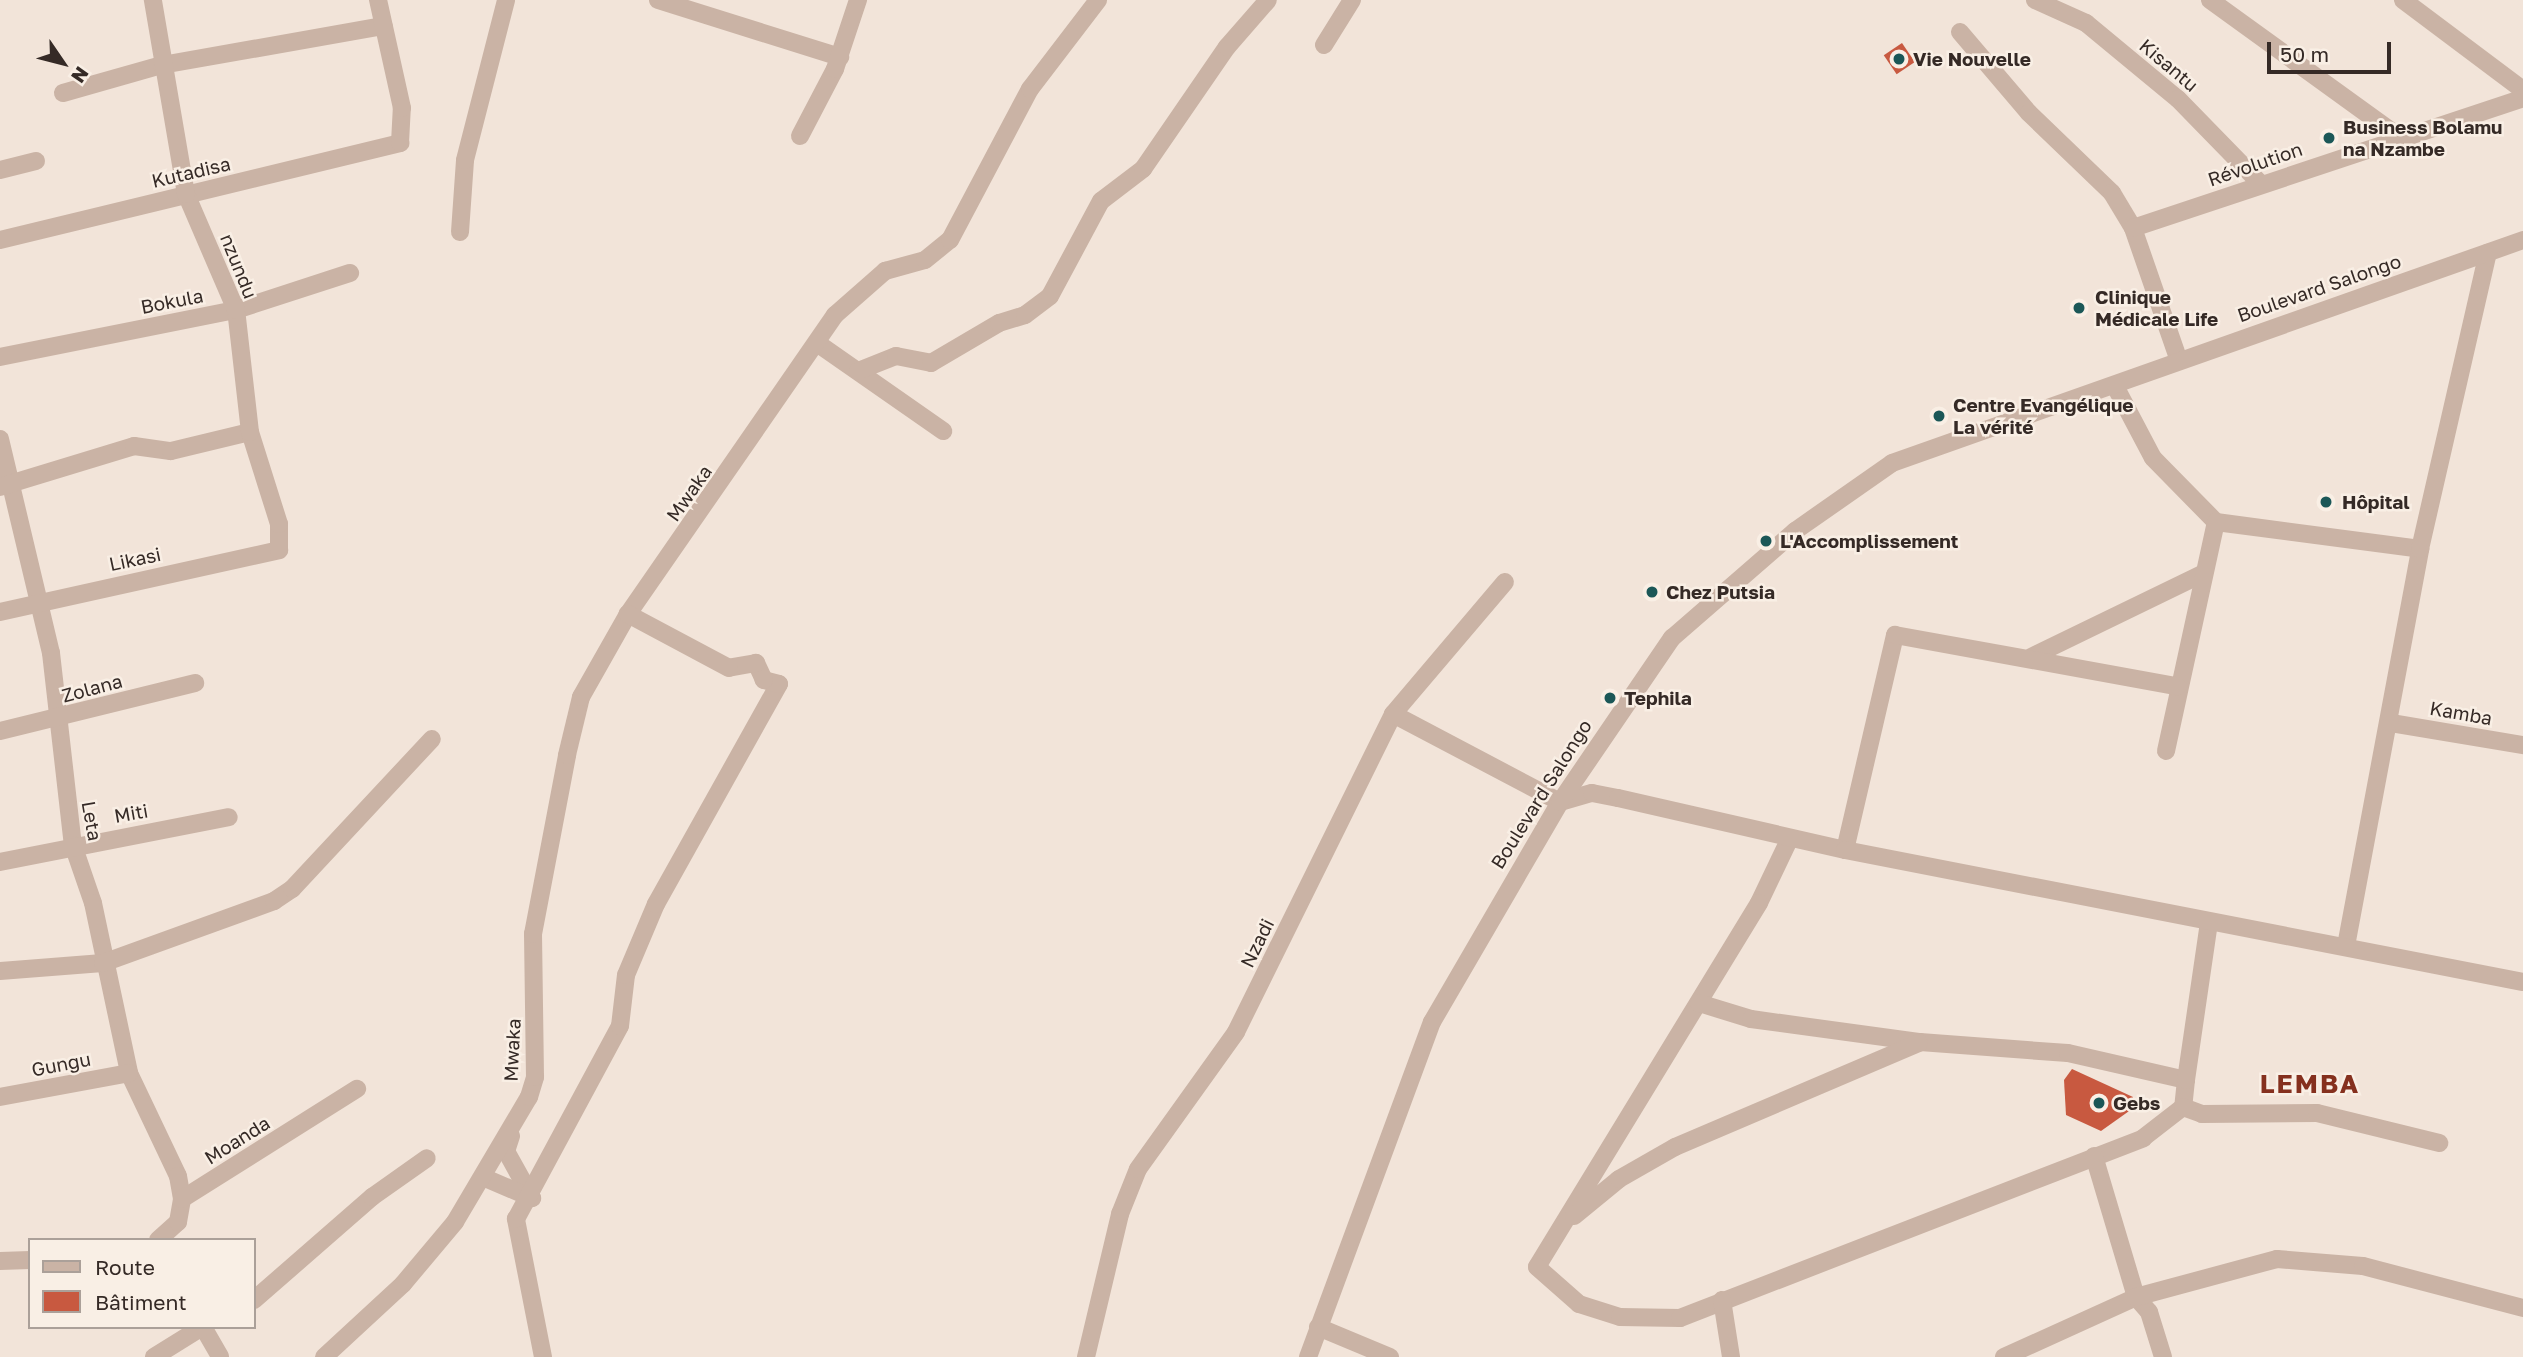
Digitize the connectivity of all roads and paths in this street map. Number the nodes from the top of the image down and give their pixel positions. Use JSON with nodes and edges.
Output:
{"nodes":[{"id":1,"x":153,"y":0,"type":"edge"},
{"id":2,"x":378,"y":0,"type":"edge"},
{"id":3,"x":506,"y":0,"type":"edge"},
{"id":4,"x":658,"y":0,"type":"edge"},
{"id":5,"x":858,"y":0,"type":"edge"},
{"id":6,"x":1098,"y":0,"type":"edge"},
{"id":7,"x":1268,"y":0,"type":"edge"},
{"id":8,"x":1352,"y":0,"type":"edge"},
{"id":9,"x":2035,"y":0,"type":"edge"},
{"id":10,"x":2210,"y":0,"type":"edge"},
{"id":11,"x":2403,"y":0,"type":"edge"},
{"id":12,"x":384,"y":26,"type":"junction"},
{"id":13,"x":1960,"y":32,"type":"dead end"},
{"id":14,"x":1324,"y":44,"type":"dead end"},
{"id":15,"x":839,"y":57,"type":"junction"},
{"id":16,"x":162,"y":65,"type":"junction"},
{"id":17,"x":2523,"y":90,"type":"edge"},
{"id":18,"x":63,"y":93,"type":"dead end"},
{"id":19,"x":2523,"y":99,"type":"edge"},
{"id":20,"x":800,"y":136,"type":"dead end"},
{"id":21,"x":2399,"y":137,"type":"junction"},
{"id":22,"x":36,"y":161,"type":"dead end"},
{"id":23,"x":0,"y":170,"type":"edge"},
{"id":24,"x":2260,"y":184,"type":"junction"},
{"id":25,"x":186,"y":194,"type":"junction"},
{"id":26,"x":2133,"y":228,"type":"junction"},
{"id":27,"x":460,"y":232,"type":"dead end"},
{"id":28,"x":0,"y":240,"type":"edge"},
{"id":29,"x":2523,"y":240,"type":"edge"},
{"id":30,"x":2488,"y":253,"type":"junction"},
{"id":31,"x":350,"y":273,"type":"dead end"},
{"id":32,"x":236,"y":310,"type":"junction"},
{"id":33,"x":817,"y":343,"type":"junction"},
{"id":34,"x":0,"y":357,"type":"edge"},
{"id":35,"x":2178,"y":358,"type":"junction"},
{"id":36,"x":858,"y":371,"type":"junction"},
{"id":37,"x":2115,"y":386,"type":"junction"},
{"id":38,"x":250,"y":432,"type":"junction"},
{"id":39,"x":943,"y":432,"type":"dead end"},
{"id":40,"x":0,"y":439,"type":"edge"},
{"id":41,"x":5,"y":486,"type":"edge"},
{"id":42,"x":2216,"y":522,"type":"junction"},
{"id":43,"x":2420,"y":549,"type":"junction"},
{"id":44,"x":279,"y":550,"type":"joint"},
{"id":45,"x":2202,"y":574,"type":"junction"},
{"id":46,"x":1505,"y":582,"type":"dead end"},
{"id":47,"x":39,"y":601,"type":"junction"},
{"id":48,"x":0,"y":612,"type":"edge"},
{"id":49,"x":628,"y":614,"type":"junction"},
{"id":50,"x":2031,"y":657,"type":"junction"},
{"id":51,"x":195,"y":683,"type":"dead end"},
{"id":52,"x":2177,"y":686,"type":"junction"},
{"id":53,"x":1393,"y":714,"type":"junction"},
{"id":54,"x":55,"y":720,"type":"junction"},
{"id":55,"x":2391,"y":723,"type":"junction"},
{"id":56,"x":0,"y":730,"type":"edge"},
{"id":57,"x":432,"y":738,"type":"dead end"},
{"id":58,"x":2523,"y":746,"type":"edge"},
{"id":59,"x":2165,"y":751,"type":"dead end"},
{"id":60,"x":1560,"y":802,"type":"junction"},
{"id":61,"x":229,"y":817,"type":"dead end"},
{"id":62,"x":1790,"y":838,"type":"junction"},
{"id":63,"x":73,"y":845,"type":"junction"},
{"id":64,"x":1844,"y":850,"type":"junction"},
{"id":65,"x":0,"y":862,"type":"edge"},
{"id":66,"x":2209,"y":922,"type":"junction"},
{"id":67,"x":2346,"y":946,"type":"junction"},
{"id":68,"x":103,"y":963,"type":"junction"},
{"id":69,"x":0,"y":971,"type":"edge"},
{"id":70,"x":2523,"y":982,"type":"edge"},
{"id":71,"x":1699,"y":1003,"type":"junction"},
{"id":72,"x":1920,"y":1042,"type":"junction"},
{"id":73,"x":129,"y":1073,"type":"junction"},
{"id":74,"x":2186,"y":1080,"type":"junction"},
{"id":75,"x":357,"y":1089,"type":"dead end"},
{"id":76,"x":0,"y":1097,"type":"edge"},
{"id":77,"x":2183,"y":1107,"type":"junction"},
{"id":78,"x":518,"y":1112,"type":"junction"},
{"id":79,"x":2439,"y":1143,"type":"dead end"},
{"id":80,"x":2094,"y":1156,"type":"junction"},
{"id":81,"x":427,"y":1158,"type":"dead end"},
{"id":82,"x":485,"y":1178,"type":"junction"},
{"id":83,"x":532,"y":1198,"type":"junction"},
{"id":84,"x":182,"y":1199,"type":"junction"},
{"id":85,"x":1571,"y":1218,"type":"junction"},
{"id":86,"x":160,"y":1238,"type":"edge"},
{"id":87,"x":28,"y":1260,"type":"edge"},
{"id":88,"x":0,"y":1261,"type":"edge"},
{"id":89,"x":2136,"y":1297,"type":"junction"},
{"id":90,"x":256,"y":1298,"type":"edge"},
{"id":91,"x":1722,"y":1300,"type":"junction"},
{"id":92,"x":2523,"y":1308,"type":"edge"},
{"id":93,"x":1318,"y":1327,"type":"junction"},
{"id":94,"x":199,"y":1329,"type":"edge"},
{"id":95,"x":203,"y":1329,"type":"edge"},
{"id":96,"x":154,"y":1357,"type":"edge"},
{"id":97,"x":220,"y":1357,"type":"edge"},
{"id":98,"x":324,"y":1357,"type":"edge"},
{"id":99,"x":543,"y":1357,"type":"edge"},
{"id":100,"x":1086,"y":1357,"type":"edge"},
{"id":101,"x":1308,"y":1357,"type":"edge"},
{"id":102,"x":1390,"y":1357,"type":"edge"},
{"id":103,"x":1731,"y":1357,"type":"edge"},
{"id":104,"x":2004,"y":1357,"type":"edge"},
{"id":105,"x":2163,"y":1357,"type":"edge"}],
"edges":[{"from":1,"to":16,"type":"street","name":"nzundu"},
{"from":2,"to":12,"type":"street"},
{"from":3,"to":27,"type":"street"},
{"from":4,"to":15,"type":"street"},
{"from":5,"to":15,"type":"street"},
{"from":6,"to":33,"type":"street","name":"Mwaka"},
{"from":7,"to":36,"type":"street"},
{"from":8,"to":14,"type":"street"},
{"from":9,"to":24,"type":"street","name":"Kisantu"},
{"from":10,"to":21,"type":"street"},
{"from":11,"to":17,"type":"street"},
{"from":12,"to":16,"type":"street"},
{"from":12,"to":25,"type":"street","name":"Kutadisa"},
{"from":13,"to":26,"type":"street"},
{"from":15,"to":20,"type":"street"},
{"from":16,"to":18,"type":"street"},
{"from":16,"to":25,"type":"street","name":"nzundu"},
{"from":19,"to":21,"type":"street","name":"Révolution"},
{"from":21,"to":24,"type":"street","name":"Révolution"},
{"from":22,"to":23,"type":"street"},
{"from":24,"to":26,"type":"street","name":"Révolution"},
{"from":25,"to":28,"type":"street","name":"Kutadisa"},
{"from":25,"to":32,"type":"street","name":"nzundu"},
{"from":26,"to":35,"type":"street"},
{"from":29,"to":30,"type":"street","name":"Boulevard Salongo"},
{"from":30,"to":35,"type":"street","name":"Boulevard Salongo"},
{"from":30,"to":43,"type":"street"},
{"from":31,"to":32,"type":"street","name":"Bokula"},
{"from":32,"to":34,"type":"street","name":"Bokula"},
{"from":32,"to":38,"type":"street","name":"nzundu"},
{"from":33,"to":36,"type":"street"},
{"from":33,"to":49,"type":"street","name":"Mwaka"},
{"from":35,"to":37,"type":"street","name":"Boulevard Salongo"},
{"from":36,"to":39,"type":"street"},
{"from":37,"to":42,"type":"street"},
{"from":37,"to":60,"type":"street","name":"Boulevard Salongo"},
{"from":38,"to":41,"type":"street"},
{"from":38,"to":44,"type":"street","name":"nzundu"},
{"from":40,"to":41,"type":"street","name":"Leta"},
{"from":41,"to":47,"type":"street","name":"Leta"},
{"from":42,"to":43,"type":"street"},
{"from":42,"to":45,"type":"street"},
{"from":43,"to":55,"type":"street"},
{"from":44,"to":47,"type":"street","name":"Likasi"},
{"from":45,"to":50,"type":"street"},
{"from":45,"to":52,"type":"street"},
{"from":46,"to":53,"type":"street","name":"Nzadi"},
{"from":47,"to":48,"type":"street","name":"Likasi"},
{"from":47,"to":54,"type":"street","name":"Leta"},
{"from":49,"to":78,"type":"street","name":"Mwaka"},
{"from":49,"to":83,"type":"street"},
{"from":50,"to":52,"type":"street"},
{"from":50,"to":64,"type":"street"},
{"from":51,"to":54,"type":"street","name":"Zolana"},
{"from":52,"to":59,"type":"street"},
{"from":53,"to":60,"type":"street"},
{"from":53,"to":100,"type":"street","name":"Nzadi"},
{"from":54,"to":56,"type":"street","name":"Zolana"},
{"from":54,"to":63,"type":"street","name":"Leta"},
{"from":55,"to":58,"type":"street","name":"Kamba"},
{"from":55,"to":67,"type":"street"},
{"from":57,"to":68,"type":"street"},
{"from":60,"to":62,"type":"street"},
{"from":60,"to":93,"type":"street","name":"Boulevard Salongo"},
{"from":61,"to":63,"type":"street","name":"Miti"},
{"from":62,"to":64,"type":"street"},
{"from":62,"to":71,"type":"street"},
{"from":63,"to":65,"type":"street","name":"Miti"},
{"from":63,"to":68,"type":"street","name":"Leta"},
{"from":64,"to":66,"type":"street"},
{"from":66,"to":67,"type":"street"},
{"from":66,"to":74,"type":"street"},
{"from":67,"to":70,"type":"street"},
{"from":68,"to":69,"type":"street"},
{"from":68,"to":73,"type":"street","name":"Leta"},
{"from":71,"to":72,"type":"street"},
{"from":71,"to":85,"type":"street"},
{"from":72,"to":74,"type":"street"},
{"from":72,"to":85,"type":"street"},
{"from":73,"to":76,"type":"street","name":"Gungu"},
{"from":73,"to":84,"type":"street","name":"Leta"},
{"from":74,"to":77,"type":"street"},
{"from":75,"to":84,"type":"street","name":"Moanda"},
{"from":77,"to":79,"type":"street"},
{"from":77,"to":80,"type":"street"},
{"from":78,"to":82,"type":"street"},
{"from":78,"to":83,"type":"street"},
{"from":80,"to":89,"type":"street"},
{"from":80,"to":91,"type":"street"},
{"from":81,"to":90,"type":"street"},
{"from":82,"to":83,"type":"street"},
{"from":82,"to":98,"type":"street"},
{"from":83,"to":99,"type":"street"},
{"from":84,"to":86,"type":"street"},
{"from":85,"to":91,"type":"street"},
{"from":87,"to":88,"type":"street"},
{"from":89,"to":92,"type":"street"},
{"from":89,"to":104,"type":"street"},
{"from":89,"to":105,"type":"street"},
{"from":91,"to":103,"type":"street"},
{"from":93,"to":101,"type":"street","name":"Boulevard Salongo"},
{"from":93,"to":102,"type":"street"},
{"from":94,"to":96,"type":"street"},
{"from":95,"to":97,"type":"street"}]}
